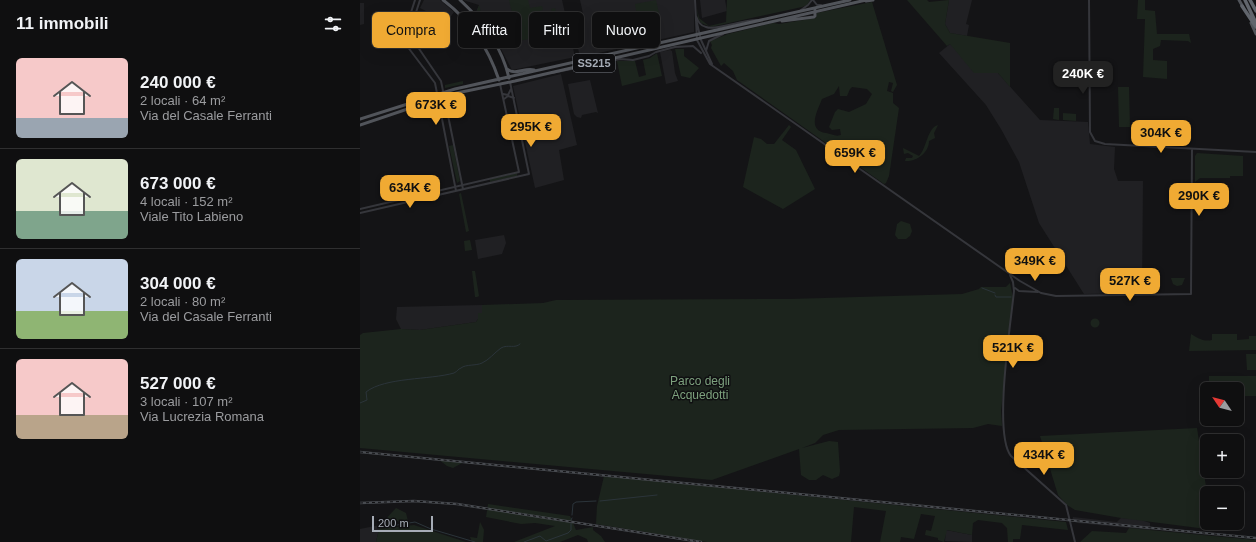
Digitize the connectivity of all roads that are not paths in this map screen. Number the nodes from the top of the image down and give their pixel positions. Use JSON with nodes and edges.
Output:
{"nodes":[{"id":1,"x":415,"y":0,"type":"edge"},
{"id":2,"x":420,"y":0,"type":"edge"},
{"id":3,"x":443,"y":0,"type":"edge"},
{"id":4,"x":460,"y":0,"type":"edge"},
{"id":5,"x":695,"y":0,"type":"edge"},
{"id":6,"x":812,"y":0,"type":"edge"},
{"id":7,"x":850,"y":0,"type":"edge"},
{"id":8,"x":866,"y":0,"type":"edge"},
{"id":9,"x":873,"y":0,"type":"edge"},
{"id":10,"x":1089,"y":0,"type":"edge"},
{"id":11,"x":1239,"y":0,"type":"edge"},
{"id":12,"x":1245,"y":0,"type":"edge"},
{"id":13,"x":1250,"y":0,"type":"edge"},
{"id":14,"x":862,"y":1,"type":"junction"},
{"id":15,"x":824,"y":6,"type":"junction"},
{"id":16,"x":1242,"y":6,"type":"junction"},
{"id":17,"x":815,"y":10,"type":"junction"},
{"id":18,"x":798,"y":11,"type":"junction"},
{"id":19,"x":1256,"y":11,"type":"edge"},
{"id":20,"x":411,"y":12,"type":"edge"},
{"id":21,"x":416,"y":12,"type":"edge"},
{"id":22,"x":695,"y":15,"type":"junction"},
{"id":23,"x":760,"y":20,"type":"junction"},
{"id":24,"x":1256,"y":23,"type":"edge"},
{"id":25,"x":1256,"y":27,"type":"edge"},
{"id":26,"x":728,"y":32,"type":"junction"},
{"id":27,"x":697,"y":33,"type":"junction"},
{"id":28,"x":1256,"y":34,"type":"edge"},
{"id":29,"x":701,"y":39,"type":"junction"},
{"id":30,"x":697,"y":40,"type":"junction"},
{"id":31,"x":409,"y":48,"type":"edge"},
{"id":32,"x":418,"y":48,"type":"edge"},
{"id":33,"x":706,"y":52,"type":"junction"},
{"id":34,"x":706,"y":59,"type":"junction"},
{"id":35,"x":712,"y":65,"type":"junction"},
{"id":36,"x":507,"y":69,"type":"junction"},
{"id":37,"x":538,"y":70,"type":"junction"},
{"id":38,"x":549,"y":73,"type":"junction"},
{"id":39,"x":509,"y":77,"type":"junction"},
{"id":40,"x":498,"y":79,"type":"junction"},
{"id":41,"x":510,"y":82,"type":"junction"},
{"id":42,"x":500,"y":84,"type":"junction"},
{"id":43,"x":512,"y":88,"type":"junction"},
{"id":44,"x":443,"y":92,"type":"junction"},
{"id":45,"x":503,"y":93,"type":"junction"},
{"id":46,"x":437,"y":94,"type":"junction"},
{"id":47,"x":444,"y":97,"type":"junction"},
{"id":48,"x":514,"y":98,"type":"junction"},
{"id":49,"x":438,"y":99,"type":"junction"},
{"id":50,"x":504,"y":99,"type":"junction"},
{"id":51,"x":360,"y":119,"type":"edge"},
{"id":52,"x":360,"y":125,"type":"edge"},
{"id":53,"x":1192,"y":149,"type":"junction"},
{"id":54,"x":1198,"y":150,"type":"junction"},
{"id":55,"x":1256,"y":152,"type":"edge"},
{"id":56,"x":1192,"y":154,"type":"junction"},
{"id":57,"x":462,"y":185,"type":"junction"},
{"id":58,"x":455,"y":186,"type":"junction"},
{"id":59,"x":463,"y":189,"type":"junction"},
{"id":60,"x":456,"y":191,"type":"junction"},
{"id":61,"x":360,"y":209,"type":"edge"},
{"id":62,"x":360,"y":213,"type":"edge"},
{"id":63,"x":1005,"y":270,"type":"junction"},
{"id":64,"x":1022,"y":283,"type":"junction"},
{"id":65,"x":1014,"y":286,"type":"junction"},
{"id":66,"x":1021,"y":291,"type":"junction"},
{"id":67,"x":1041,"y":293,"type":"junction"},
{"id":68,"x":1014,"y":296,"type":"junction"},
{"id":69,"x":1075,"y":542,"type":"edge"}],
"edges":[{"from":1,"to":20,"type":"street"},
{"from":2,"to":21,"type":"street"},
{"from":3,"to":40,"type":"main road"},
{"from":4,"to":36,"type":"main road"},
{"from":5,"to":22,"type":"street"},
{"from":6,"to":15,"type":"street"},
{"from":6,"to":17,"type":"street"},
{"from":6,"to":18,"type":"street"},
{"from":7,"to":15,"type":"main road","number":"SS215"},
{"from":8,"to":14,"type":"main road","number":"SS215"},
{"from":9,"to":14,"type":"main road"},
{"from":10,"to":53,"type":"street"},
{"from":11,"to":16,"type":"main road"},
{"from":12,"to":24,"type":"highway"},
{"from":13,"to":19,"type":"highway"},
{"from":14,"to":17,"type":"main road","number":"SS215"},
{"from":15,"to":17,"type":"main road","number":"SS215"},
{"from":16,"to":25,"type":"highway"},
{"from":16,"to":28,"type":"main road"},
{"from":17,"to":18,"type":"main road","number":"SS215"},
{"from":17,"to":26,"type":"main road","number":"SS215"},
{"from":18,"to":23,"type":"main road","number":"SS215"},
{"from":22,"to":23,"type":"street"},
{"from":22,"to":27,"type":"street"},
{"from":23,"to":27,"type":"main road","number":"SS215"},
{"from":26,"to":29,"type":"main road","number":"SS215"},
{"from":26,"to":33,"type":"street"},
{"from":27,"to":29,"type":"street"},
{"from":27,"to":30,"type":"street"},
{"from":27,"to":37,"type":"main road","number":"SS215"},
{"from":29,"to":30,"type":"main road","number":"SS215"},
{"from":29,"to":33,"type":"street"},
{"from":30,"to":34,"type":"street"},
{"from":30,"to":38,"type":"main road","number":"SS215"},
{"from":31,"to":46,"type":"street"},
{"from":32,"to":44,"type":"street"},
{"from":33,"to":35,"type":"street"},
{"from":34,"to":35,"type":"street"},
{"from":34,"to":38,"type":"street"},
{"from":35,"to":63,"type":"street"},
{"from":36,"to":37,"type":"main road"},
{"from":36,"to":39,"type":"main road"},
{"from":37,"to":39,"type":"main road","number":"SS215"},
{"from":38,"to":41,"type":"main road","number":"SS215"},
{"from":39,"to":40,"type":"main road","number":"SS215"},
{"from":39,"to":41,"type":"main road"},
{"from":40,"to":42,"type":"main road"},
{"from":40,"to":44,"type":"main road","number":"SS215"},
{"from":41,"to":42,"type":"main road","number":"SS215"},
{"from":41,"to":43,"type":"street"},
{"from":42,"to":45,"type":"street"},
{"from":42,"to":47,"type":"main road","number":"SS215"},
{"from":43,"to":45,"type":"street"},
{"from":43,"to":48,"type":"street"},
{"from":44,"to":46,"type":"main road","number":"SS215"},
{"from":44,"to":47,"type":"street"},
{"from":45,"to":50,"type":"street"},
{"from":46,"to":49,"type":"street"},
{"from":46,"to":51,"type":"main road","number":"SS215"},
{"from":47,"to":49,"type":"main road","number":"SS215"},
{"from":47,"to":57,"type":"street"},
{"from":48,"to":50,"type":"street"},
{"from":48,"to":59,"type":"street"},
{"from":49,"to":52,"type":"main road","number":"SS215"},
{"from":49,"to":58,"type":"street"},
{"from":50,"to":57,"type":"street"},
{"from":53,"to":54,"type":"street"},
{"from":53,"to":56,"type":"street"},
{"from":54,"to":55,"type":"street"},
{"from":54,"to":56,"type":"street"},
{"from":56,"to":67,"type":"street"},
{"from":57,"to":58,"type":"street"},
{"from":57,"to":59,"type":"street"},
{"from":58,"to":60,"type":"street"},
{"from":58,"to":61,"type":"street"},
{"from":59,"to":60,"type":"street"},
{"from":60,"to":62,"type":"street"},
{"from":63,"to":64,"type":"street"},
{"from":63,"to":65,"type":"street"},
{"from":64,"to":65,"type":"street"},
{"from":64,"to":67,"type":"street"},
{"from":65,"to":66,"type":"street"},
{"from":65,"to":68,"type":"street"},
{"from":66,"to":67,"type":"street"},
{"from":66,"to":68,"type":"street"},
{"from":68,"to":69,"type":"street"}]}
